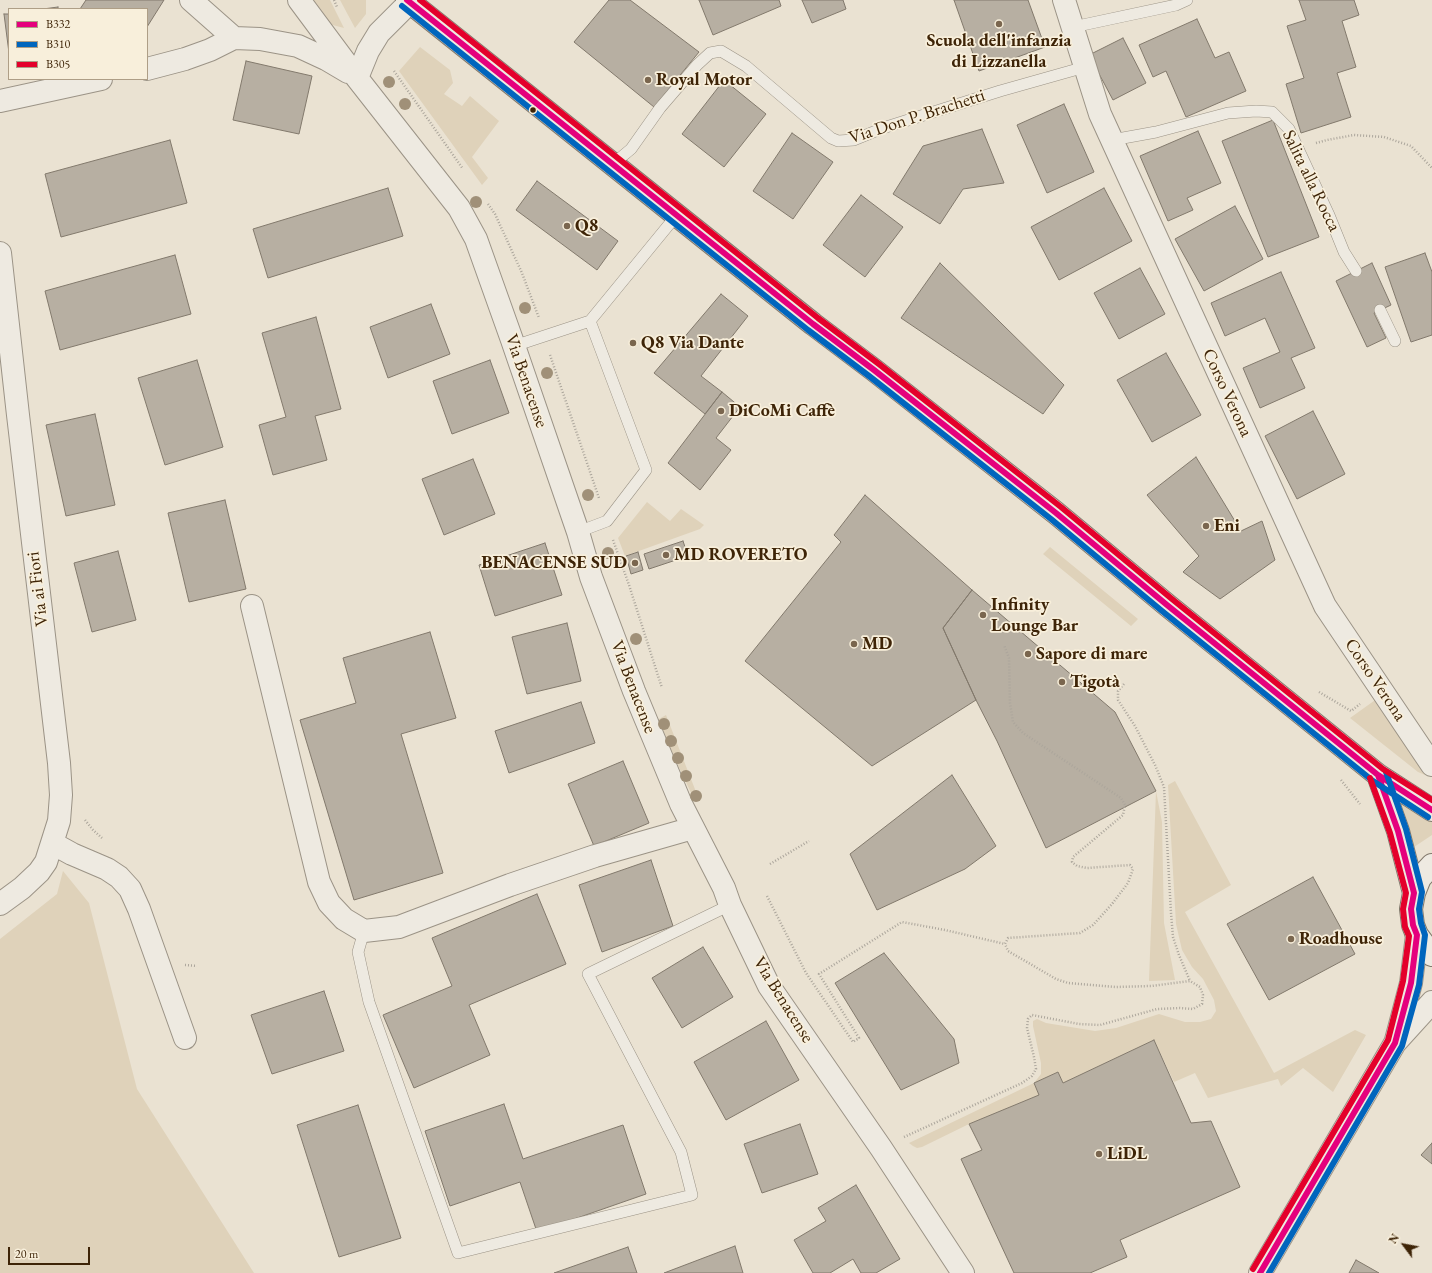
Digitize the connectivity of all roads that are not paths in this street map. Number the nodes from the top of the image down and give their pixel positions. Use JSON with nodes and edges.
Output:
{"nodes":[{"id":1,"x":192,"y":0,"type":"edge"},
{"id":2,"x":299,"y":0,"type":"edge"},
{"id":3,"x":1064,"y":0,"type":"edge"},
{"id":4,"x":1187,"y":0,"type":"edge"},
{"id":5,"x":409,"y":1,"type":"edge"},
{"id":6,"x":1073,"y":27,"type":"junction"},
{"id":7,"x":234,"y":38,"type":"junction"},
{"id":8,"x":1085,"y":67,"type":"junction"},
{"id":9,"x":148,"y":69,"type":"edge"},
{"id":10,"x":357,"y":78,"type":"junction"},
{"id":11,"x":96,"y":80,"type":"edge"},
{"id":12,"x":0,"y":101,"type":"edge"},
{"id":13,"x":1112,"y":140,"type":"junction"},
{"id":14,"x":613,"y":164,"type":"junction"},
{"id":15,"x":676,"y":216,"type":"junction"},
{"id":16,"x":0,"y":253,"type":"edge"},
{"id":17,"x":1356,"y":271,"type":"dead end"},
{"id":18,"x":1380,"y":310,"type":"dead end"},
{"id":19,"x":590,"y":321,"type":"junction"},
{"id":20,"x":1395,"y":341,"type":"dead end"},
{"id":21,"x":514,"y":346,"type":"junction"},
{"id":22,"x":578,"y":532,"type":"junction"},
{"id":23,"x":252,"y":606,"type":"dead end"},
{"id":24,"x":1432,"y":765,"type":"edge"},
{"id":25,"x":1378,"y":774,"type":"junction"},
{"id":26,"x":1432,"y":810,"type":"edge"},
{"id":27,"x":692,"y":828,"type":"junction"},
{"id":28,"x":52,"y":843,"type":"junction"},
{"id":29,"x":1432,"y":865,"type":"edge"},
{"id":30,"x":1414,"y":893,"type":"junction"},
{"id":31,"x":0,"y":904,"type":"edge"},
{"id":32,"x":730,"y":905,"type":"junction"},
{"id":33,"x":364,"y":931,"type":"junction"},
{"id":34,"x":1417,"y":936,"type":"junction"},
{"id":35,"x":1432,"y":955,"type":"edge"},
{"id":36,"x":1432,"y":1002,"type":"edge"},
{"id":37,"x":185,"y":1038,"type":"dead end"},
{"id":38,"x":1395,"y":1043,"type":"junction"},
{"id":39,"x":963,"y":1273,"type":"edge"},
{"id":40,"x":1260,"y":1273,"type":"edge"}],
"edges":[{"from":1,"to":7,"type":"street"},
{"from":2,"to":10,"type":"street","name":"Via Benacense"},
{"from":3,"to":6,"type":"street","name":"Corso Verona"},
{"from":4,"to":6,"type":"lane"},
{"from":5,"to":10,"type":"street"},
{"from":5,"to":14,"type":"street"},
{"from":6,"to":8,"type":"street","name":"Corso Verona"},
{"from":7,"to":9,"type":"street"},
{"from":7,"to":10,"type":"street"},
{"from":8,"to":13,"type":"street","name":"Corso Verona"},
{"from":8,"to":14,"type":"lane","name":"Via Don P. Brachetti"},
{"from":10,"to":21,"type":"street","name":"Via Benacense"},
{"from":11,"to":12,"type":"street"},
{"from":13,"to":17,"type":"lane","name":"Salita alla Rocca"},
{"from":13,"to":24,"type":"street","name":"Corso Verona"},
{"from":14,"to":15,"type":"street"},
{"from":15,"to":19,"type":"lane"},
{"from":15,"to":25,"type":"street"},
{"from":16,"to":28,"type":"street","name":"Via ai Fiori"},
{"from":18,"to":20,"type":"lane"},
{"from":19,"to":21,"type":"lane"},
{"from":19,"to":22,"type":"lane"},
{"from":21,"to":22,"type":"street","name":"Via Benacense"},
{"from":22,"to":27,"type":"street","name":"Via Benacense"},
{"from":23,"to":33,"type":"street"},
{"from":25,"to":26,"type":"street"},
{"from":25,"to":30,"type":"street"},
{"from":27,"to":32,"type":"street","name":"Via Benacense"},
{"from":27,"to":33,"type":"street"},
{"from":28,"to":31,"type":"street","name":"Via ai Fiori"},
{"from":28,"to":37,"type":"street"},
{"from":29,"to":30,"type":"street"},
{"from":30,"to":34,"type":"street"},
{"from":32,"to":33,"type":"lane"},
{"from":32,"to":39,"type":"street","name":"Via Benacense"},
{"from":34,"to":35,"type":"street"},
{"from":34,"to":38,"type":"street"},
{"from":36,"to":38,"type":"street"},
{"from":38,"to":40,"type":"street"}]}
